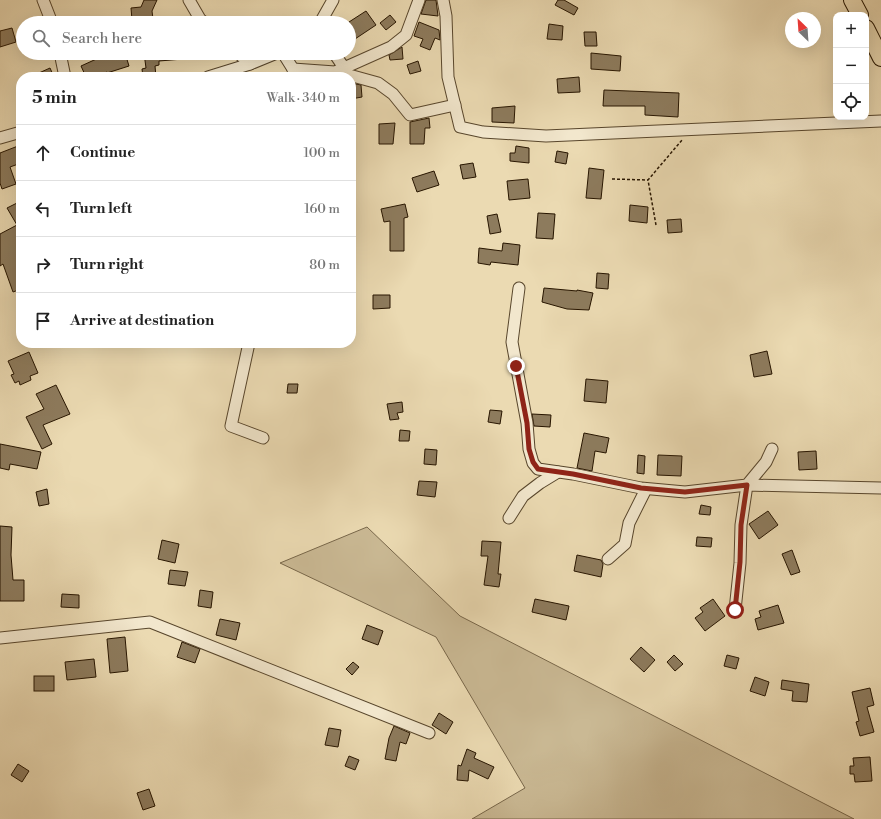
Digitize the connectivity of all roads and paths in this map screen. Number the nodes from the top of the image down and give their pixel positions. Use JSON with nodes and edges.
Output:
{"nodes":[{"id":1,"x":44,"y":0,"type":"edge"},
{"id":2,"x":189,"y":0,"type":"edge"},
{"id":3,"x":333,"y":0,"type":"edge"},
{"id":4,"x":419,"y":0,"type":"edge"},
{"id":5,"x":443,"y":0,"type":"edge"},
{"id":6,"x":852,"y":0,"type":"edge"},
{"id":7,"x":858,"y":12,"type":"edge"},
{"id":8,"x":50,"y":16,"type":"edge"},
{"id":9,"x":198,"y":16,"type":"edge"},
{"id":10,"x":324,"y":16,"type":"edge"},
{"id":11,"x":869,"y":34,"type":"edge"},
{"id":12,"x":881,"y":58,"type":"edge"},
{"id":13,"x":61,"y":60,"type":"edge"},
{"id":14,"x":246,"y":60,"type":"edge"},
{"id":15,"x":260,"y":60,"type":"edge"},
{"id":16,"x":286,"y":60,"type":"edge"},
{"id":17,"x":338,"y":60,"type":"edge"},
{"id":18,"x":250,"y":64,"type":"junction"},
{"id":19,"x":343,"y":67,"type":"junction"},
{"id":20,"x":64,"y":72,"type":"edge"},
{"id":21,"x":224,"y":72,"type":"edge"},
{"id":22,"x":292,"y":72,"type":"edge"},
{"id":23,"x":335,"y":72,"type":"edge"},
{"id":24,"x":346,"y":72,"type":"edge"},
{"id":25,"x":356,"y":78,"type":"edge"},
{"id":26,"x":455,"y":105,"type":"junction"},
{"id":27,"x":881,"y":121,"type":"edge"},
{"id":28,"x":691,"y":130,"type":"junction"},
{"id":29,"x":16,"y":133,"type":"edge"},
{"id":30,"x":0,"y":138,"type":"edge"},
{"id":31,"x":612,"y":179,"type":"dead end"},
{"id":32,"x":648,"y":180,"type":"junction"},
{"id":33,"x":656,"y":225,"type":"dead end"},
{"id":34,"x":519,"y":288,"type":"dead end"},
{"id":35,"x":248,"y":348,"type":"edge"},
{"id":36,"x":263,"y":438,"type":"dead end"},
{"id":37,"x":772,"y":449,"type":"dead end"},
{"id":38,"x":558,"y":472,"type":"junction"},
{"id":39,"x":747,"y":485,"type":"junction"},
{"id":40,"x":881,"y":488,"type":"edge"},
{"id":41,"x":646,"y":489,"type":"junction"},
{"id":42,"x":509,"y":518,"type":"dead end"},
{"id":43,"x":608,"y":559,"type":"dead end"},
{"id":44,"x":735,"y":610,"type":"dead end"},
{"id":45,"x":0,"y":638,"type":"edge"},
{"id":46,"x":430,"y":733,"type":"dead end"}],
"edges":[{"from":1,"to":8,"type":"street"},
{"from":2,"to":9,"type":"street"},
{"from":3,"to":10,"type":"street"},
{"from":4,"to":19,"type":"street"},
{"from":5,"to":26,"type":"street"},
{"from":6,"to":7,"type":"highway"},
{"from":11,"to":12,"type":"highway"},
{"from":13,"to":20,"type":"street"},
{"from":14,"to":18,"type":"street"},
{"from":15,"to":18,"type":"street"},
{"from":16,"to":22,"type":"street"},
{"from":17,"to":19,"type":"street"},
{"from":18,"to":21,"type":"street"},
{"from":19,"to":23,"type":"street"},
{"from":19,"to":24,"type":"street"},
{"from":25,"to":26,"type":"street"},
{"from":26,"to":28,"type":"street"},
{"from":27,"to":28,"type":"street"},
{"from":28,"to":32,"type":"path"},
{"from":29,"to":30,"type":"street"},
{"from":31,"to":32,"type":"path"},
{"from":32,"to":33,"type":"path"},
{"from":34,"to":38,"type":"street"},
{"from":35,"to":36,"type":"street"},
{"from":37,"to":39,"type":"street"},
{"from":38,"to":41,"type":"street"},
{"from":38,"to":42,"type":"street"},
{"from":39,"to":40,"type":"street"},
{"from":39,"to":41,"type":"street"},
{"from":39,"to":44,"type":"street"},
{"from":41,"to":43,"type":"street"},
{"from":45,"to":46,"type":"street"}]}
